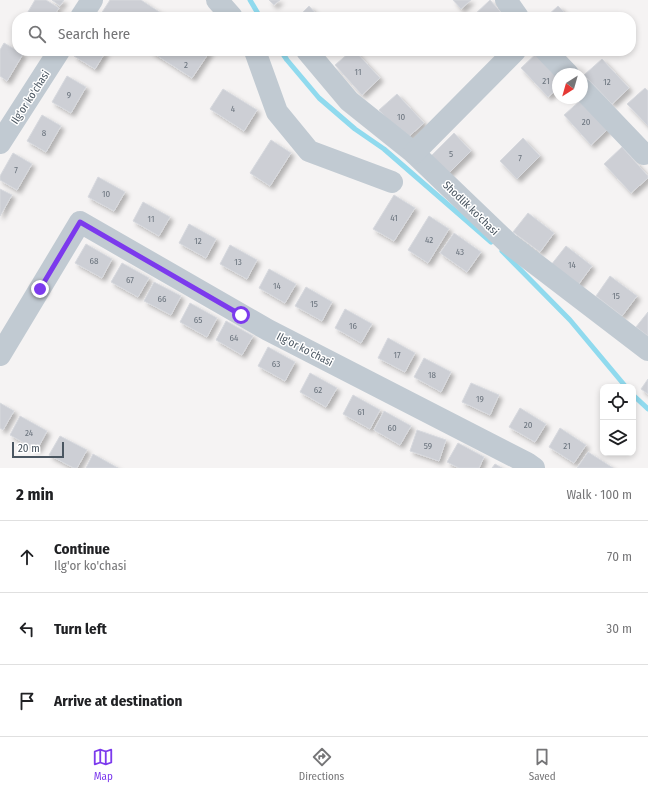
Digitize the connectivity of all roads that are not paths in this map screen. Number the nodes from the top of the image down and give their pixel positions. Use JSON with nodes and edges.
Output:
{"nodes":[{"id":1,"x":92,"y":0,"type":"edge"},
{"id":2,"x":217,"y":0,"type":"edge"},
{"id":3,"x":506,"y":0,"type":"edge"},
{"id":4,"x":84,"y":12,"type":"edge"},
{"id":5,"x":228,"y":12,"type":"edge"},
{"id":6,"x":514,"y":12,"type":"edge"},
{"id":7,"x":56,"y":56,"type":"edge"},
{"id":8,"x":257,"y":56,"type":"edge"},
{"id":9,"x":311,"y":56,"type":"edge"},
{"id":10,"x":510,"y":56,"type":"edge"},
{"id":11,"x":551,"y":56,"type":"edge"},
{"id":12,"x":562,"y":68,"type":"edge"},
{"id":13,"x":588,"y":94,"type":"edge"},
{"id":14,"x":0,"y":143,"type":"edge"},
{"id":15,"x":414,"y":153,"type":"junction"},
{"id":16,"x":644,"y":154,"type":"dead end"},
{"id":17,"x":392,"y":182,"type":"dead end"},
{"id":18,"x":648,"y":350,"type":"edge"},
{"id":19,"x":0,"y":355,"type":"edge"},
{"id":20,"x":534,"y":468,"type":"edge"}],
"edges":[{"from":1,"to":4,"type":"street"},
{"from":2,"to":5,"type":"street"},
{"from":3,"to":6,"type":"street"},
{"from":7,"to":14,"type":"street","name":"Ilg'or ko'chasi"},
{"from":8,"to":17,"type":"street"},
{"from":9,"to":15,"type":"street","name":"Shodlik ko'chasi"},
{"from":10,"to":15,"type":"street"},
{"from":11,"to":12,"type":"street"},
{"from":13,"to":16,"type":"street"},
{"from":15,"to":18,"type":"street","name":"Shodlik ko'chasi"},
{"from":19,"to":20,"type":"street","name":"Ilg'or ko'chasi"}]}
